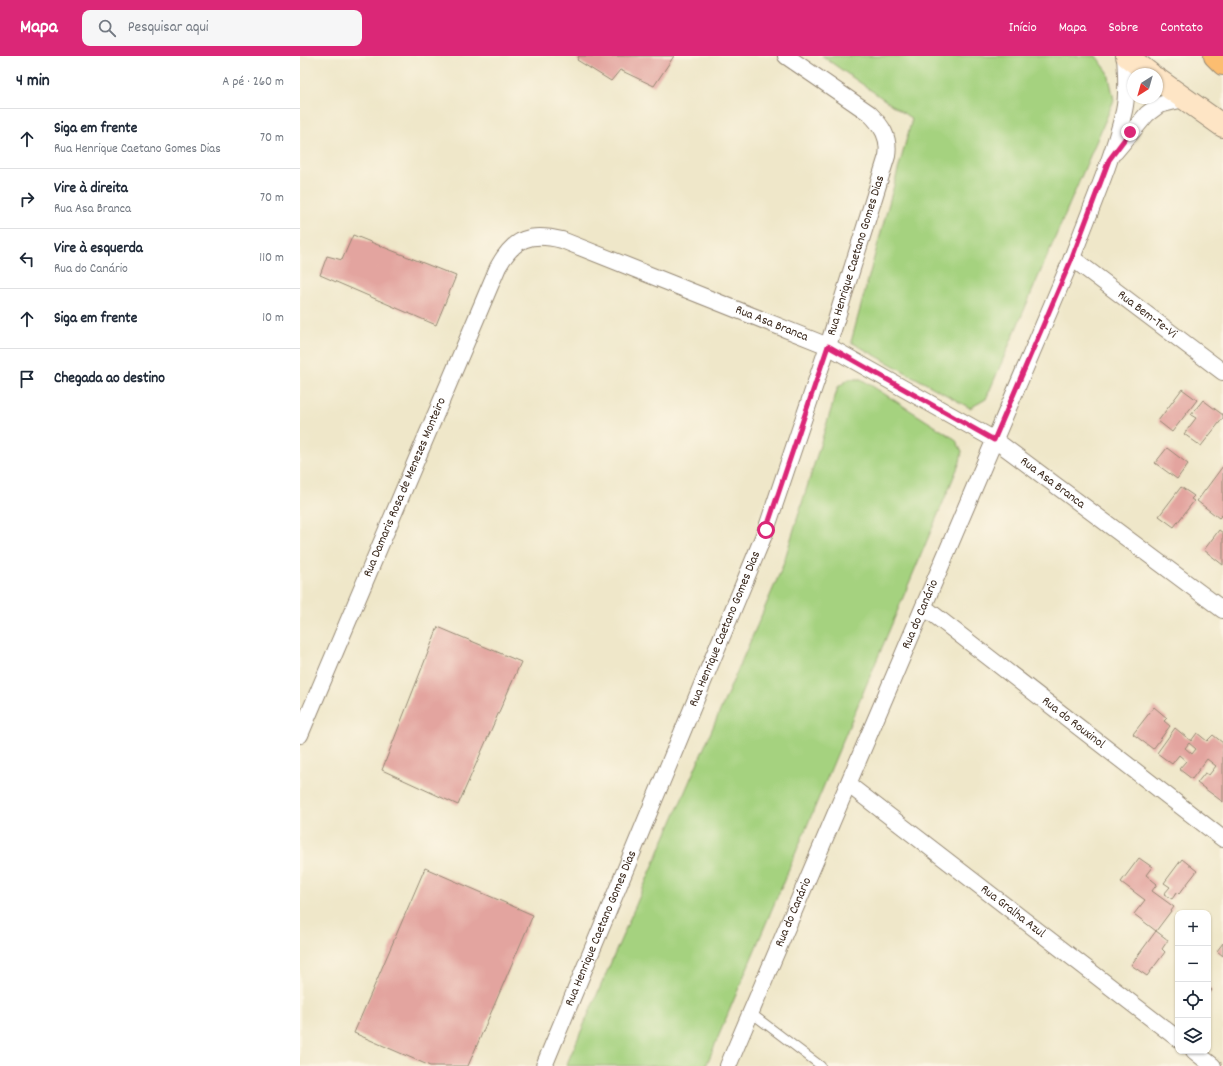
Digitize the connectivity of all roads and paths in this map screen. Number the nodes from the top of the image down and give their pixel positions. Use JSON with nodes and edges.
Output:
{"nodes":[{"id":1,"x":786,"y":56,"type":"edge"},
{"id":2,"x":1126,"y":56,"type":"edge"},
{"id":3,"x":1215,"y":56,"type":"edge"},
{"id":4,"x":1223,"y":64,"type":"edge"},
{"id":5,"x":1142,"y":68,"type":"edge"},
{"id":6,"x":1163,"y":84,"type":"edge"},
{"id":7,"x":1183,"y":99,"type":"junction"},
{"id":8,"x":1223,"y":126,"type":"edge"},
{"id":9,"x":1109,"y":160,"type":"junction"},
{"id":10,"x":516,"y":242,"type":"joint"},
{"id":11,"x":1072,"y":258,"type":"junction"},
{"id":12,"x":828,"y":346,"type":"junction"},
{"id":13,"x":1223,"y":372,"type":"edge"},
{"id":14,"x":994,"y":440,"type":"junction"},
{"id":15,"x":924,"y":607,"type":"junction"},
{"id":16,"x":1223,"y":610,"type":"edge"},
{"id":17,"x":300,"y":735,"type":"edge"},
{"id":18,"x":849,"y":785,"type":"junction"},
{"id":19,"x":1223,"y":839,"type":"edge"},
{"id":20,"x":751,"y":1012,"type":"junction"},
{"id":21,"x":1175,"y":1037,"type":"edge"},
{"id":22,"x":1198,"y":1054,"type":"edge"},
{"id":23,"x":544,"y":1066,"type":"edge"},
{"id":24,"x":728,"y":1066,"type":"edge"},
{"id":25,"x":822,"y":1066,"type":"edge"},
{"id":26,"x":1214,"y":1066,"type":"edge"}],
"edges":[{"from":1,"to":12,"type":"street","name":"Rua Henrique Caetano Gomes Dias"},
{"from":2,"to":5,"type":"main road"},
{"from":2,"to":9,"type":"street"},
{"from":3,"to":4,"type":"highway"},
{"from":6,"to":7,"type":"main road"},
{"from":7,"to":8,"type":"main road"},
{"from":7,"to":9,"type":"street"},
{"from":9,"to":11,"type":"street","name":"Rua do Canário"},
{"from":10,"to":12,"type":"street","name":"Rua Asa Branca"},
{"from":10,"to":17,"type":"street","name":"Rua Damaris Rosa de Menezes Monteiro"},
{"from":11,"to":13,"type":"street","name":"Rua Bem-Te-Vi"},
{"from":11,"to":14,"type":"street","name":"Rua do Canário"},
{"from":12,"to":14,"type":"street","name":"Rua Asa Branca"},
{"from":12,"to":23,"type":"street","name":"Rua Henrique Caetano Gomes Dias"},
{"from":14,"to":15,"type":"street","name":"Rua do Canário"},
{"from":14,"to":16,"type":"street","name":"Rua Asa Branca"},
{"from":15,"to":18,"type":"street","name":"Rua do Canário"},
{"from":15,"to":19,"type":"street","name":"Rua do Rouxinol"},
{"from":18,"to":20,"type":"street","name":"Rua do Canário"},
{"from":18,"to":21,"type":"street","name":"Rua Gralha Azul"},
{"from":20,"to":24,"type":"street","name":"Rua do Canário"},
{"from":20,"to":25,"type":"lane"},
{"from":22,"to":26,"type":"street"}]}
